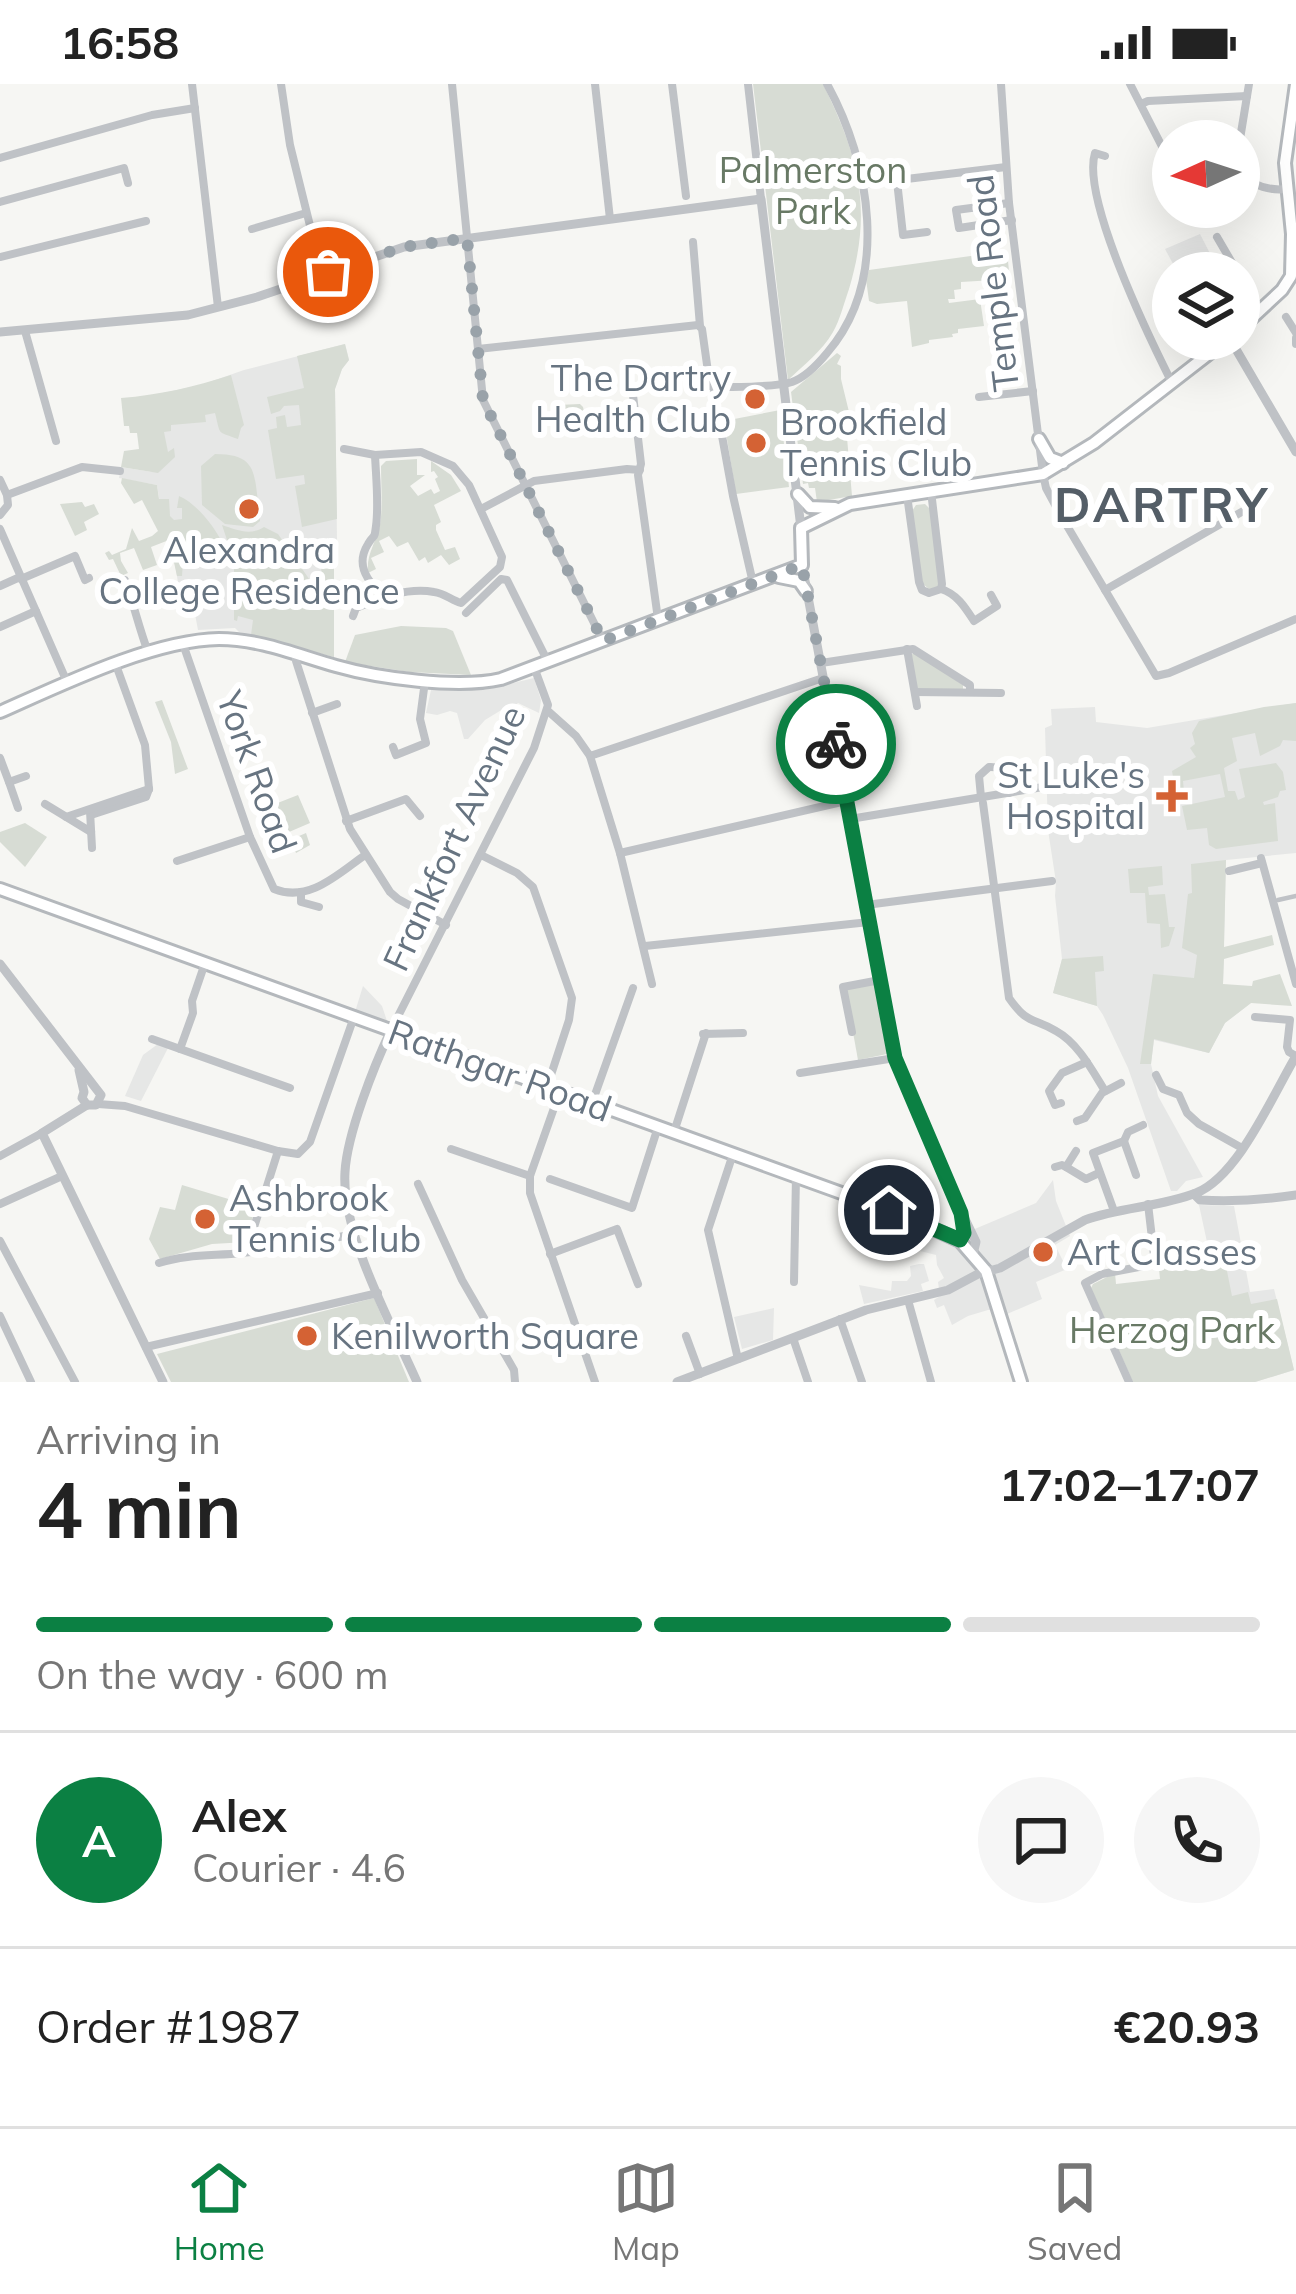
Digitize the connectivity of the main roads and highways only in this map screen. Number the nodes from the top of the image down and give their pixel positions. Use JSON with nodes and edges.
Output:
{"nodes":[{"id":1,"x":1296,"y":84,"type":"edge"},
{"id":2,"x":1294,"y":236,"type":"edge"},
{"id":3,"x":1293,"y":275,"type":"edge"},
{"id":4,"x":1260,"y":311,"type":"edge"},
{"id":5,"x":1202,"y":360,"type":"edge"},
{"id":6,"x":1039,"y":440,"type":"road end"},
{"id":7,"x":1063,"y":463,"type":"junction"},
{"id":8,"x":799,"y":494,"type":"road end"},
{"id":9,"x":838,"y":508,"type":"junction"},
{"id":10,"x":774,"y":577,"type":"junction"},
{"id":11,"x":806,"y":591,"type":"road end"},
{"id":12,"x":0,"y":712,"type":"edge"},
{"id":13,"x":0,"y":889,"type":"edge"},
{"id":14,"x":1021,"y":1382,"type":"edge"}],
"edges":[{"from":1,"to":2,"type":"main road"},
{"from":2,"to":3,"type":"main road"},
{"from":3,"to":4,"type":"main road"},
{"from":5,"to":7,"type":"main road"},
{"from":6,"to":7,"type":"main road"},
{"from":7,"to":9,"type":"main road"},
{"from":8,"to":9,"type":"main road"},
{"from":9,"to":10,"type":"main road"},
{"from":10,"to":11,"type":"main road"},
{"from":10,"to":12,"type":"main road"},
{"from":13,"to":14,"type":"main road","name":"Rathgar Road"}]}
